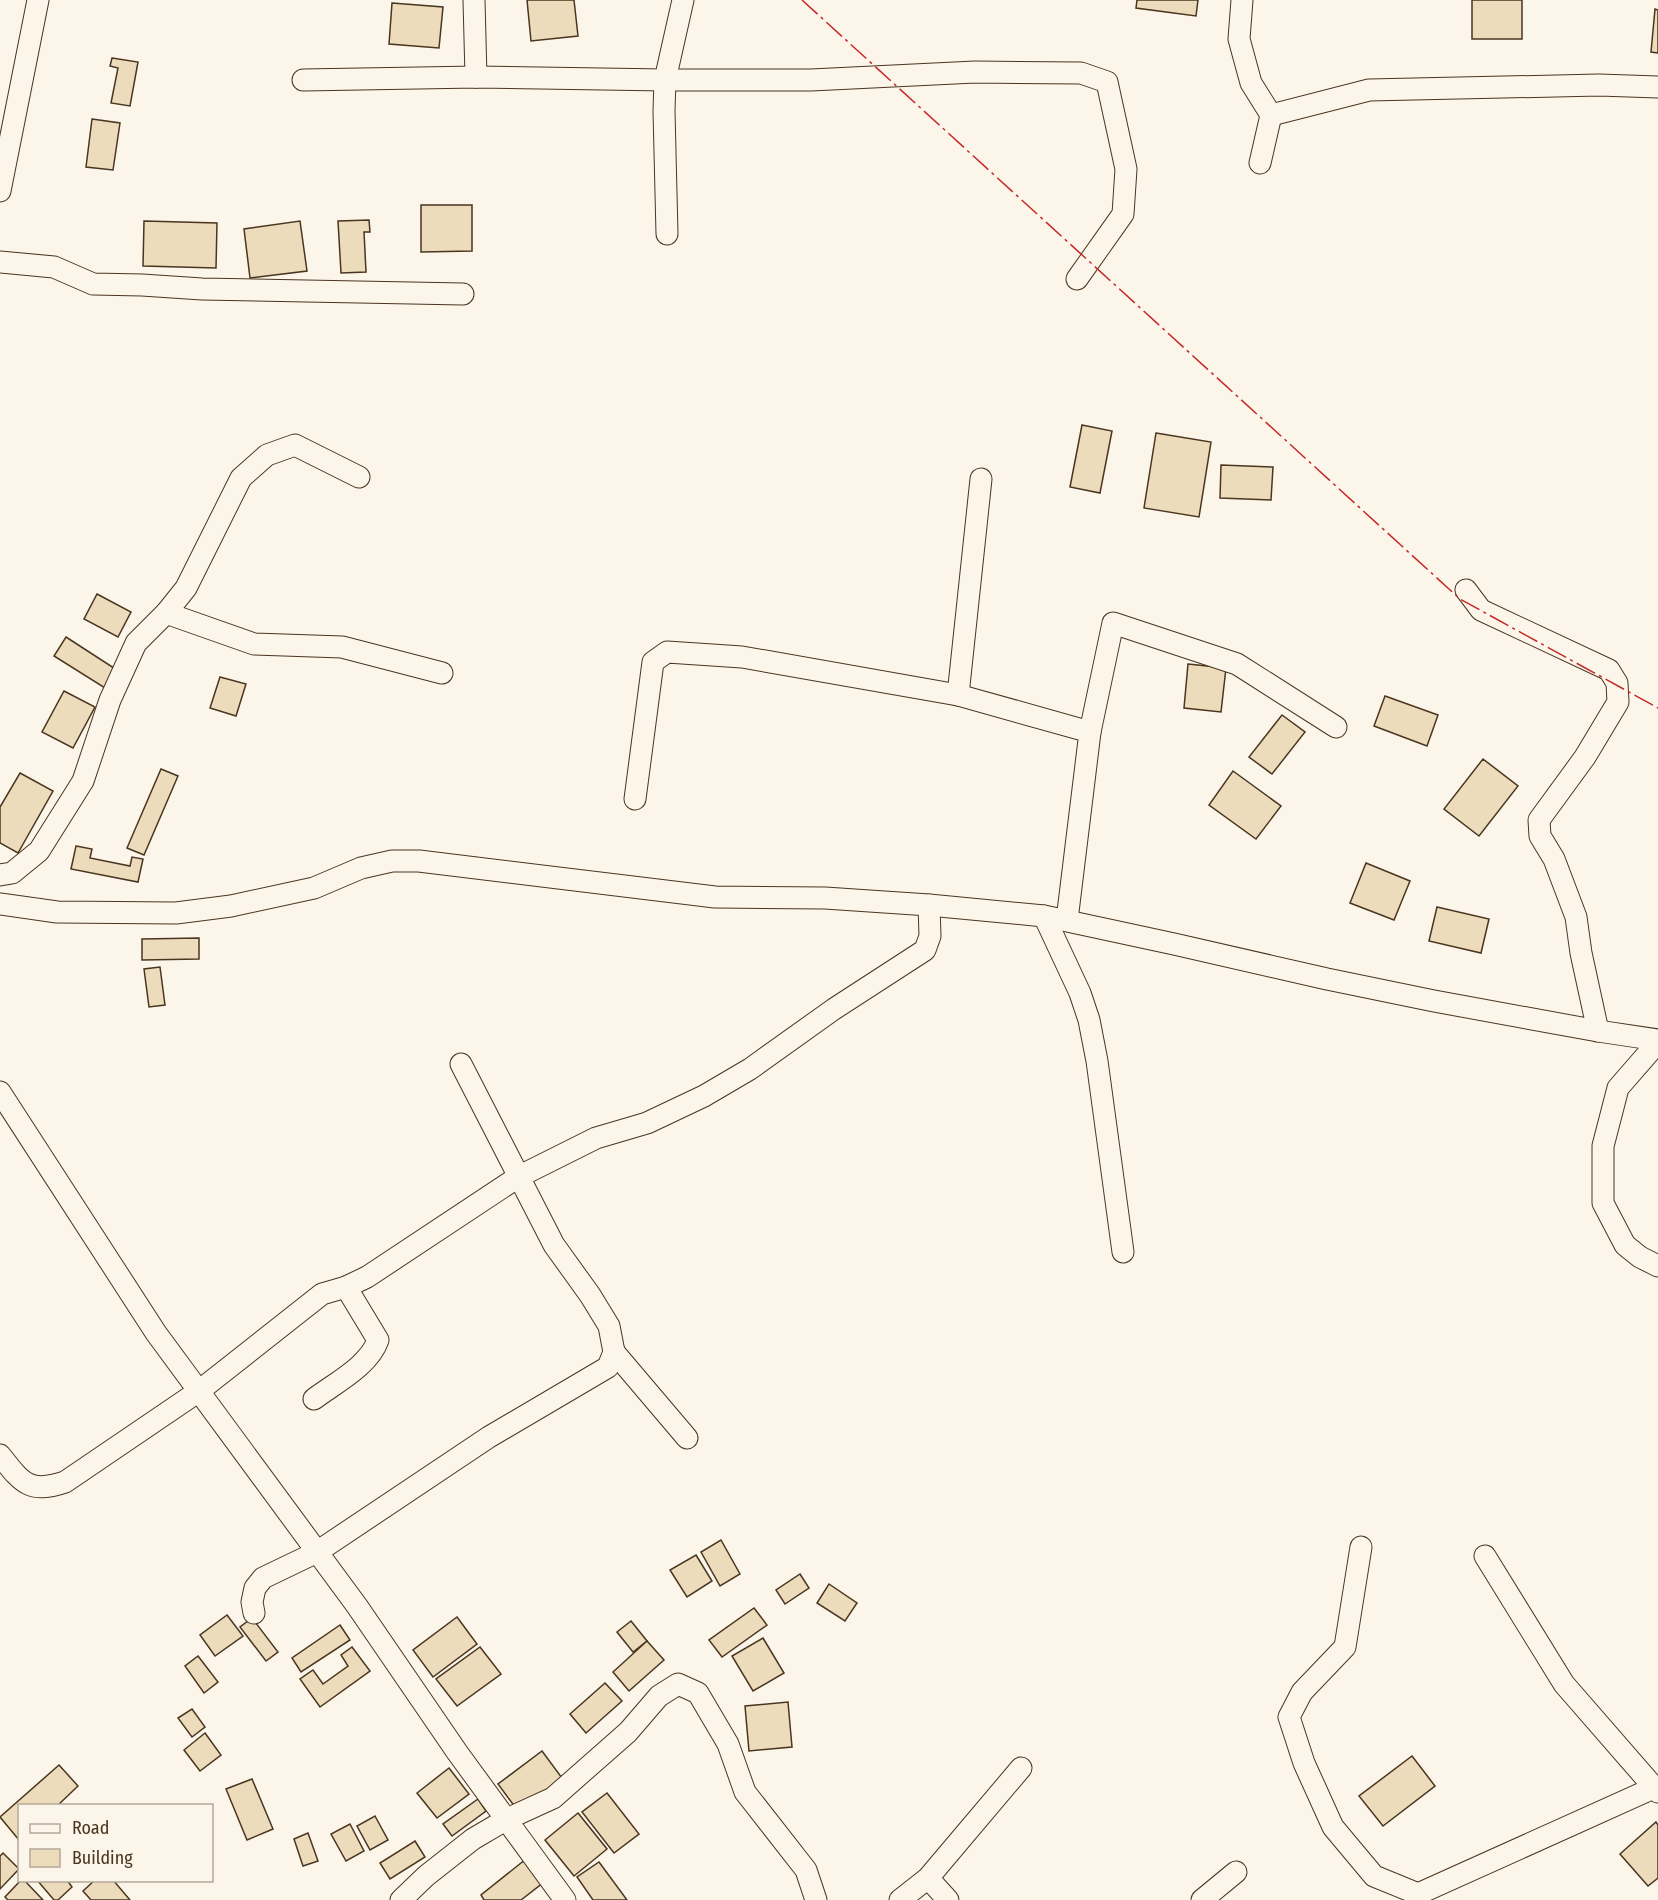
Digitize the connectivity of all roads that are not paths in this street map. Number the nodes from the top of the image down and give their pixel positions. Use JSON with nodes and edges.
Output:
{"nodes":[{"id":1,"x":38,"y":0,"type":"edge"},
{"id":2,"x":474,"y":0,"type":"edge"},
{"id":3,"x":682,"y":0,"type":"edge"},
{"id":4,"x":1242,"y":0,"type":"edge"},
{"id":5,"x":476,"y":77,"type":"junction"},
{"id":6,"x":303,"y":80,"type":"dead end"},
{"id":7,"x":665,"y":80,"type":"junction"},
{"id":8,"x":1658,"y":87,"type":"edge"},
{"id":9,"x":1271,"y":115,"type":"junction"},
{"id":10,"x":1260,"y":163,"type":"dead end"},
{"id":11,"x":0,"y":191,"type":"edge"},
{"id":12,"x":667,"y":234,"type":"dead end"},
{"id":13,"x":0,"y":262,"type":"edge"},
{"id":14,"x":1077,"y":279,"type":"dead end"},
{"id":15,"x":463,"y":294,"type":"dead end"},
{"id":16,"x":359,"y":477,"type":"dead end"},
{"id":17,"x":981,"y":479,"type":"dead end"},
{"id":18,"x":1466,"y":590,"type":"dead end"},
{"id":19,"x":166,"y":613,"type":"junction"},
{"id":20,"x":442,"y":673,"type":"dead end"},
{"id":21,"x":958,"y":695,"type":"junction"},
{"id":22,"x":1336,"y":727,"type":"dead end"},
{"id":23,"x":1090,"y":732,"type":"junction"},
{"id":24,"x":635,"y":799,"type":"dead end"},
{"id":25,"x":0,"y":875,"type":"edge"},
{"id":26,"x":0,"y":904,"type":"edge"},
{"id":27,"x":928,"y":905,"type":"junction"},
{"id":28,"x":1044,"y":916,"type":"junction"},
{"id":29,"x":1067,"y":920,"type":"junction"},
{"id":30,"x":1598,"y":1031,"type":"junction"},
{"id":31,"x":1658,"y":1041,"type":"edge"},
{"id":32,"x":461,"y":1064,"type":"dead end"},
{"id":33,"x":0,"y":1092,"type":"edge"},
{"id":34,"x":518,"y":1177,"type":"junction"},
{"id":35,"x":1123,"y":1252,"type":"dead end"},
{"id":36,"x":1658,"y":1266,"type":"edge"},
{"id":37,"x":346,"y":1287,"type":"junction"},
{"id":38,"x":614,"y":1352,"type":"junction"},
{"id":39,"x":199,"y":1391,"type":"junction"},
{"id":40,"x":314,"y":1399,"type":"dead end"},
{"id":41,"x":687,"y":1438,"type":"dead end"},
{"id":42,"x":0,"y":1455,"type":"edge"},
{"id":43,"x":1361,"y":1547,"type":"dead end"},
{"id":44,"x":316,"y":1552,"type":"junction"},
{"id":45,"x":1485,"y":1556,"type":"dead end"},
{"id":46,"x":254,"y":1613,"type":"dead end"},
{"id":47,"x":1021,"y":1768,"type":"dead end"},
{"id":48,"x":1657,"y":1789,"type":"edge"},
{"id":49,"x":507,"y":1819,"type":"junction"},
{"id":50,"x":1236,"y":1872,"type":"dead end"},
{"id":51,"x":928,"y":1878,"type":"junction"},
{"id":52,"x":401,"y":1900,"type":"edge"},
{"id":53,"x":565,"y":1900,"type":"edge"},
{"id":54,"x":816,"y":1900,"type":"edge"},
{"id":55,"x":900,"y":1900,"type":"edge"},
{"id":56,"x":948,"y":1900,"type":"edge"},
{"id":57,"x":1202,"y":1900,"type":"edge"}],
"edges":[{"from":1,"to":11,"type":"street"},
{"from":2,"to":5,"type":"street"},
{"from":3,"to":7,"type":"street"},
{"from":4,"to":9,"type":"street"},
{"from":5,"to":6,"type":"street"},
{"from":5,"to":7,"type":"street"},
{"from":7,"to":12,"type":"street"},
{"from":7,"to":14,"type":"street"},
{"from":8,"to":9,"type":"street"},
{"from":9,"to":10,"type":"street"},
{"from":13,"to":15,"type":"street"},
{"from":16,"to":19,"type":"street"},
{"from":17,"to":21,"type":"street"},
{"from":18,"to":30,"type":"street"},
{"from":19,"to":20,"type":"street"},
{"from":19,"to":25,"type":"street"},
{"from":21,"to":23,"type":"street"},
{"from":21,"to":24,"type":"street"},
{"from":22,"to":23,"type":"street"},
{"from":23,"to":29,"type":"street"},
{"from":26,"to":27,"type":"street"},
{"from":27,"to":28,"type":"street"},
{"from":27,"to":34,"type":"street"},
{"from":28,"to":29,"type":"street"},
{"from":28,"to":35,"type":"street"},
{"from":29,"to":30,"type":"street"},
{"from":30,"to":31,"type":"street"},
{"from":31,"to":36,"type":"street"},
{"from":32,"to":34,"type":"street"},
{"from":33,"to":39,"type":"street"},
{"from":34,"to":37,"type":"street"},
{"from":34,"to":38,"type":"street"},
{"from":37,"to":39,"type":"street"},
{"from":37,"to":40,"type":"street"},
{"from":38,"to":41,"type":"street"},
{"from":38,"to":44,"type":"street"},
{"from":39,"to":42,"type":"street"},
{"from":39,"to":44,"type":"street"},
{"from":43,"to":48,"type":"street"},
{"from":44,"to":46,"type":"street"},
{"from":44,"to":49,"type":"street"},
{"from":45,"to":48,"type":"street"},
{"from":47,"to":51,"type":"street"},
{"from":49,"to":52,"type":"street"},
{"from":49,"to":53,"type":"street"},
{"from":49,"to":54,"type":"street"},
{"from":50,"to":57,"type":"street"},
{"from":51,"to":55,"type":"street"},
{"from":51,"to":56,"type":"street"}]}
